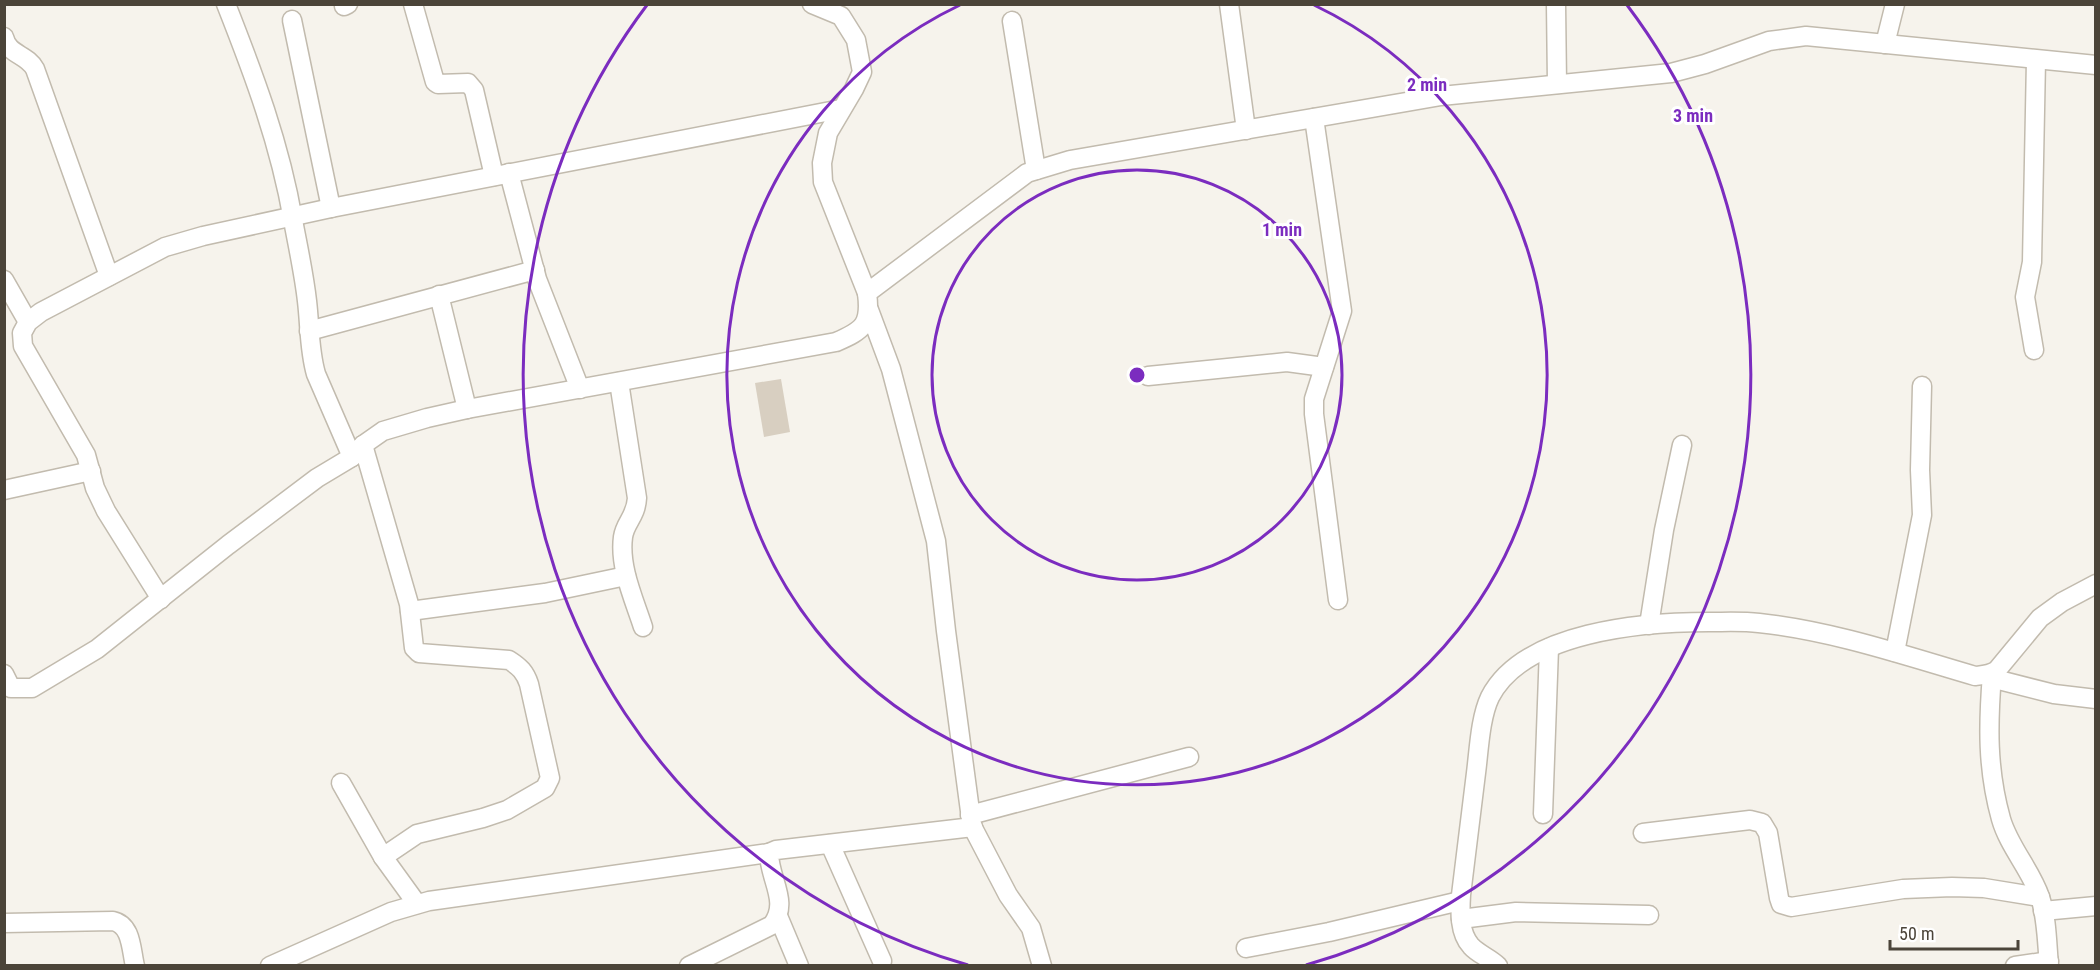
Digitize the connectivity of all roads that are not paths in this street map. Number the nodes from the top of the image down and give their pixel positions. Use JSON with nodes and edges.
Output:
{"nodes":[{"id":1,"x":226,"y":4,"type":"edge"},
{"id":2,"x":413,"y":4,"type":"edge"},
{"id":3,"x":812,"y":4,"type":"edge"},
{"id":4,"x":1228,"y":4,"type":"edge"},
{"id":5,"x":1556,"y":4,"type":"edge"},
{"id":6,"x":1895,"y":4,"type":"edge"},
{"id":7,"x":848,"y":10,"type":"edge"},
{"id":8,"x":292,"y":20,"type":"dead end"},
{"id":9,"x":1012,"y":21,"type":"dead end"},
{"id":10,"x":4,"y":37,"type":"edge"},
{"id":11,"x":1885,"y":44,"type":"junction"},
{"id":12,"x":2036,"y":60,"type":"junction"},
{"id":13,"x":2096,"y":65,"type":"edge"},
{"id":14,"x":1557,"y":84,"type":"junction"},
{"id":15,"x":841,"y":109,"type":"junction"},
{"id":16,"x":1314,"y":118,"type":"junction"},
{"id":17,"x":1246,"y":130,"type":"junction"},
{"id":18,"x":1036,"y":170,"type":"junction"},
{"id":19,"x":501,"y":175,"type":"junction"},
{"id":20,"x":332,"y":208,"type":"junction"},
{"id":21,"x":293,"y":216,"type":"junction"},
{"id":22,"x":535,"y":270,"type":"junction"},
{"id":23,"x":109,"y":276,"type":"junction"},
{"id":24,"x":4,"y":280,"type":"edge"},
{"id":25,"x":439,"y":295,"type":"junction"},
{"id":26,"x":868,"y":301,"type":"junction"},
{"id":27,"x":28,"y":322,"type":"junction"},
{"id":28,"x":309,"y":331,"type":"junction"},
{"id":29,"x":2034,"y":350,"type":"dead end"},
{"id":30,"x":1324,"y":367,"type":"junction"},
{"id":31,"x":1148,"y":376,"type":"dead end"},
{"id":32,"x":619,"y":382,"type":"junction"},
{"id":33,"x":1922,"y":386,"type":"dead end"},
{"id":34,"x":580,"y":389,"type":"junction"},
{"id":35,"x":467,"y":409,"type":"junction"},
{"id":36,"x":1682,"y":445,"type":"dead end"},
{"id":37,"x":357,"y":451,"type":"junction"},
{"id":38,"x":91,"y":471,"type":"junction"},
{"id":39,"x":4,"y":490,"type":"edge"},
{"id":40,"x":626,"y":576,"type":"junction"},
{"id":41,"x":2096,"y":584,"type":"edge"},
{"id":42,"x":160,"y":599,"type":"junction"},
{"id":43,"x":1338,"y":600,"type":"dead end"},
{"id":44,"x":410,"y":611,"type":"junction"},
{"id":45,"x":1649,"y":625,"type":"junction"},
{"id":46,"x":644,"y":627,"type":"dead end"},
{"id":47,"x":1549,"y":648,"type":"junction"},
{"id":48,"x":1895,"y":652,"type":"junction"},
{"id":49,"x":1992,"y":676,"type":"junction"},
{"id":50,"x":7,"y":684,"type":"edge"},
{"id":51,"x":2096,"y":699,"type":"edge"},
{"id":52,"x":1190,"y":757,"type":"dead end"},
{"id":53,"x":341,"y":783,"type":"dead end"},
{"id":54,"x":1544,"y":814,"type":"dead end"},
{"id":55,"x":972,"y":821,"type":"junction"},
{"id":56,"x":1643,"y":833,"type":"dead end"},
{"id":57,"x":830,"y":844,"type":"junction"},
{"id":58,"x":769,"y":853,"type":"junction"},
{"id":59,"x":383,"y":857,"type":"junction"},
{"id":60,"x":417,"y":904,"type":"junction"},
{"id":61,"x":2041,"y":904,"type":"junction"},
{"id":62,"x":2096,"y":906,"type":"edge"},
{"id":63,"x":1461,"y":910,"type":"junction"},
{"id":64,"x":1649,"y":915,"type":"dead end"},
{"id":65,"x":778,"y":916,"type":"junction"},
{"id":66,"x":4,"y":923,"type":"edge"},
{"id":67,"x":1246,"y":948,"type":"dead end"},
{"id":68,"x":882,"y":961,"type":"dead end"},
{"id":69,"x":2049,"y":963,"type":"edge"},
{"id":70,"x":272,"y":965,"type":"edge"},
{"id":71,"x":135,"y":966,"type":"edge"},
{"id":72,"x":689,"y":966,"type":"edge"},
{"id":73,"x":799,"y":966,"type":"edge"},
{"id":74,"x":1042,"y":966,"type":"edge"},
{"id":75,"x":1498,"y":966,"type":"edge"},
{"id":76,"x":2015,"y":966,"type":"edge"}],
"edges":[{"from":1,"to":21,"type":"street"},
{"from":2,"to":19,"type":"street"},
{"from":3,"to":7,"type":"street"},
{"from":4,"to":17,"type":"street"},
{"from":5,"to":14,"type":"street"},
{"from":6,"to":11,"type":"street"},
{"from":7,"to":15,"type":"street"},
{"from":8,"to":20,"type":"street"},
{"from":9,"to":18,"type":"street"},
{"from":10,"to":23,"type":"street"},
{"from":11,"to":12,"type":"street"},
{"from":11,"to":14,"type":"street"},
{"from":12,"to":13,"type":"street"},
{"from":12,"to":29,"type":"street"},
{"from":14,"to":16,"type":"street"},
{"from":15,"to":19,"type":"street"},
{"from":15,"to":26,"type":"street"},
{"from":16,"to":17,"type":"street"},
{"from":16,"to":30,"type":"street"},
{"from":17,"to":18,"type":"street"},
{"from":18,"to":26,"type":"street"},
{"from":19,"to":20,"type":"street"},
{"from":19,"to":22,"type":"street"},
{"from":20,"to":21,"type":"street"},
{"from":21,"to":23,"type":"street"},
{"from":21,"to":28,"type":"street"},
{"from":22,"to":25,"type":"street"},
{"from":22,"to":34,"type":"street"},
{"from":23,"to":27,"type":"street"},
{"from":24,"to":27,"type":"street"},
{"from":25,"to":28,"type":"street"},
{"from":25,"to":35,"type":"street"},
{"from":26,"to":32,"type":"street"},
{"from":26,"to":55,"type":"street"},
{"from":27,"to":38,"type":"street"},
{"from":28,"to":37,"type":"street"},
{"from":30,"to":31,"type":"street"},
{"from":30,"to":43,"type":"street"},
{"from":32,"to":34,"type":"street"},
{"from":32,"to":40,"type":"street"},
{"from":33,"to":48,"type":"street"},
{"from":34,"to":35,"type":"street"},
{"from":35,"to":37,"type":"street"},
{"from":36,"to":45,"type":"street"},
{"from":37,"to":42,"type":"street"},
{"from":37,"to":44,"type":"street"},
{"from":38,"to":39,"type":"street"},
{"from":38,"to":42,"type":"street"},
{"from":40,"to":44,"type":"street"},
{"from":40,"to":46,"type":"street"},
{"from":41,"to":49,"type":"street"},
{"from":42,"to":50,"type":"street"},
{"from":44,"to":59,"type":"street"},
{"from":45,"to":47,"type":"street"},
{"from":45,"to":48,"type":"street"},
{"from":47,"to":54,"type":"street"},
{"from":47,"to":63,"type":"street"},
{"from":48,"to":49,"type":"street"},
{"from":49,"to":51,"type":"street"},
{"from":49,"to":61,"type":"street"},
{"from":52,"to":55,"type":"street"},
{"from":53,"to":59,"type":"street"},
{"from":55,"to":57,"type":"street"},
{"from":55,"to":74,"type":"street"},
{"from":56,"to":61,"type":"street"},
{"from":57,"to":58,"type":"street"},
{"from":57,"to":68,"type":"street"},
{"from":58,"to":60,"type":"street"},
{"from":58,"to":65,"type":"street"},
{"from":59,"to":60,"type":"street"},
{"from":60,"to":70,"type":"street"},
{"from":61,"to":62,"type":"street"},
{"from":61,"to":69,"type":"street"},
{"from":63,"to":64,"type":"street"},
{"from":63,"to":67,"type":"street"},
{"from":63,"to":75,"type":"street"},
{"from":65,"to":72,"type":"street"},
{"from":65,"to":73,"type":"street"},
{"from":66,"to":71,"type":"street"},
{"from":69,"to":76,"type":"street"}]}
